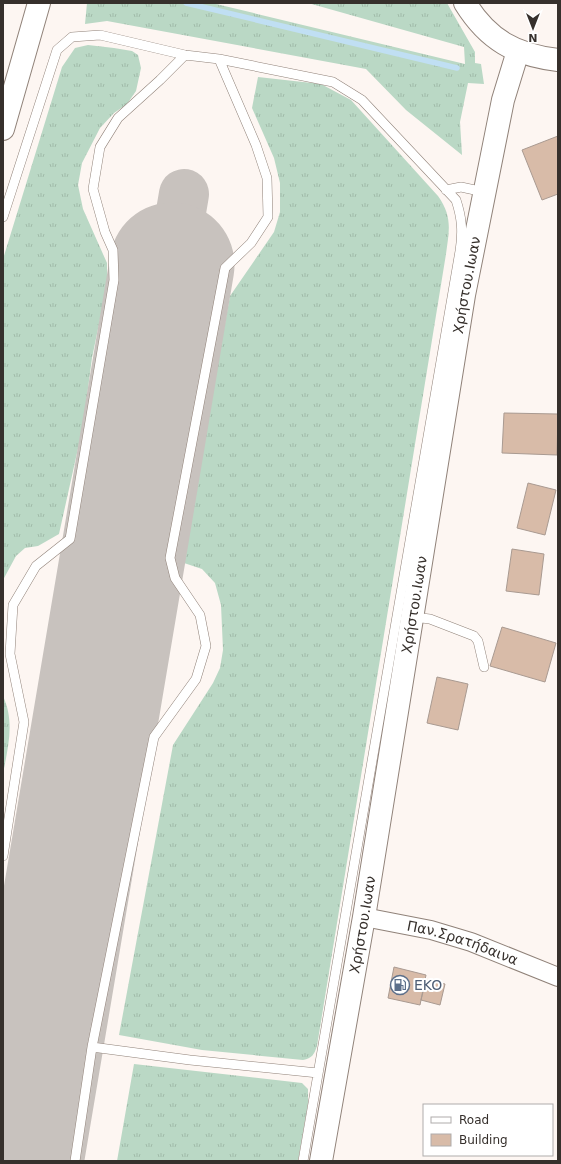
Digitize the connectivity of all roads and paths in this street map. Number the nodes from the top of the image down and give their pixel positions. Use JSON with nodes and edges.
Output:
{"nodes":[{"id":1,"x":39,"y":3,"type":"edge"},
{"id":2,"x":465,"y":3,"type":"edge"},
{"id":3,"x":518,"y":51,"type":"junction"},
{"id":4,"x":185,"y":54,"type":"junction"},
{"id":5,"x":219,"y":59,"type":"junction"},
{"id":6,"x":558,"y":60,"type":"edge"},
{"id":7,"x":3,"y":129,"type":"edge"},
{"id":8,"x":446,"y":190,"type":"junction"},
{"id":9,"x":484,"y":192,"type":"junction"},
{"id":10,"x":3,"y":217,"type":"edge"},
{"id":11,"x":411,"y":617,"type":"junction"},
{"id":12,"x":484,"y":667,"type":"dead end"},
{"id":13,"x":3,"y":856,"type":"edge"},
{"id":14,"x":364,"y":916,"type":"junction"},
{"id":15,"x":558,"y":978,"type":"edge"},
{"id":16,"x":92,"y":1047,"type":"junction"},
{"id":17,"x":318,"y":1073,"type":"junction"},
{"id":18,"x":75,"y":1161,"type":"edge"},
{"id":19,"x":303,"y":1161,"type":"edge"},
{"id":20,"x":321,"y":1161,"type":"edge"}],
"edges":[{"from":1,"to":7,"type":"street"},
{"from":2,"to":3,"type":"street"},
{"from":3,"to":6,"type":"street"},
{"from":3,"to":9,"type":"street","name":"Χρήστου.Ιωαν"},
{"from":4,"to":5,"type":"lane"},
{"from":4,"to":10,"type":"lane"},
{"from":4,"to":13,"type":"lane"},
{"from":5,"to":8,"type":"lane"},
{"from":5,"to":16,"type":"lane"},
{"from":8,"to":9,"type":"lane"},
{"from":8,"to":17,"type":"lane"},
{"from":9,"to":11,"type":"street","name":"Χρήστου.Ιωαν"},
{"from":11,"to":12,"type":"lane"},
{"from":11,"to":14,"type":"street","name":"Χρήστου.Ιωαν"},
{"from":14,"to":15,"type":"street","name":"Παν.Σρατήδαινα"},
{"from":14,"to":20,"type":"street","name":"Χρήστου.Ιωαν"},
{"from":16,"to":17,"type":"lane"},
{"from":16,"to":18,"type":"lane"},
{"from":17,"to":19,"type":"lane"}]}
